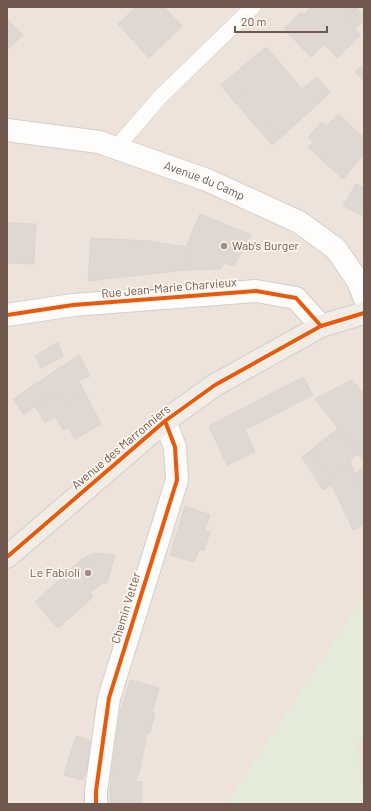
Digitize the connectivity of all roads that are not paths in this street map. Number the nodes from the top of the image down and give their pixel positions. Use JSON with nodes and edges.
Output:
{"nodes":[{"id":1,"x":253,"y":7,"type":"edge"},
{"id":2,"x":7,"y":130,"type":"edge"},
{"id":3,"x":116,"y":148,"type":"junction"},
{"id":4,"x":364,"y":297,"type":"edge"},
{"id":5,"x":364,"y":313,"type":"edge"},
{"id":6,"x":7,"y":315,"type":"edge"},
{"id":7,"x":321,"y":326,"type":"junction"},
{"id":8,"x":165,"y":421,"type":"junction"},
{"id":9,"x":7,"y":557,"type":"edge"},
{"id":10,"x":96,"y":804,"type":"edge"}],
"edges":[{"from":1,"to":3,"type":"lane"},
{"from":2,"to":3,"type":"street","name":"Avenue du Camp"},
{"from":3,"to":4,"type":"street","name":"Avenue du Camp"},
{"from":5,"to":7,"type":"main road","name":"Avenue des Marronniers"},
{"from":6,"to":7,"type":"street","name":"Rue Jean-Marie Charvieux"},
{"from":7,"to":8,"type":"main road","name":"Avenue des Marronniers"},
{"from":8,"to":9,"type":"main road","name":"Avenue des Marronniers"},
{"from":8,"to":10,"type":"street","name":"Chemin Vetter"}]}
